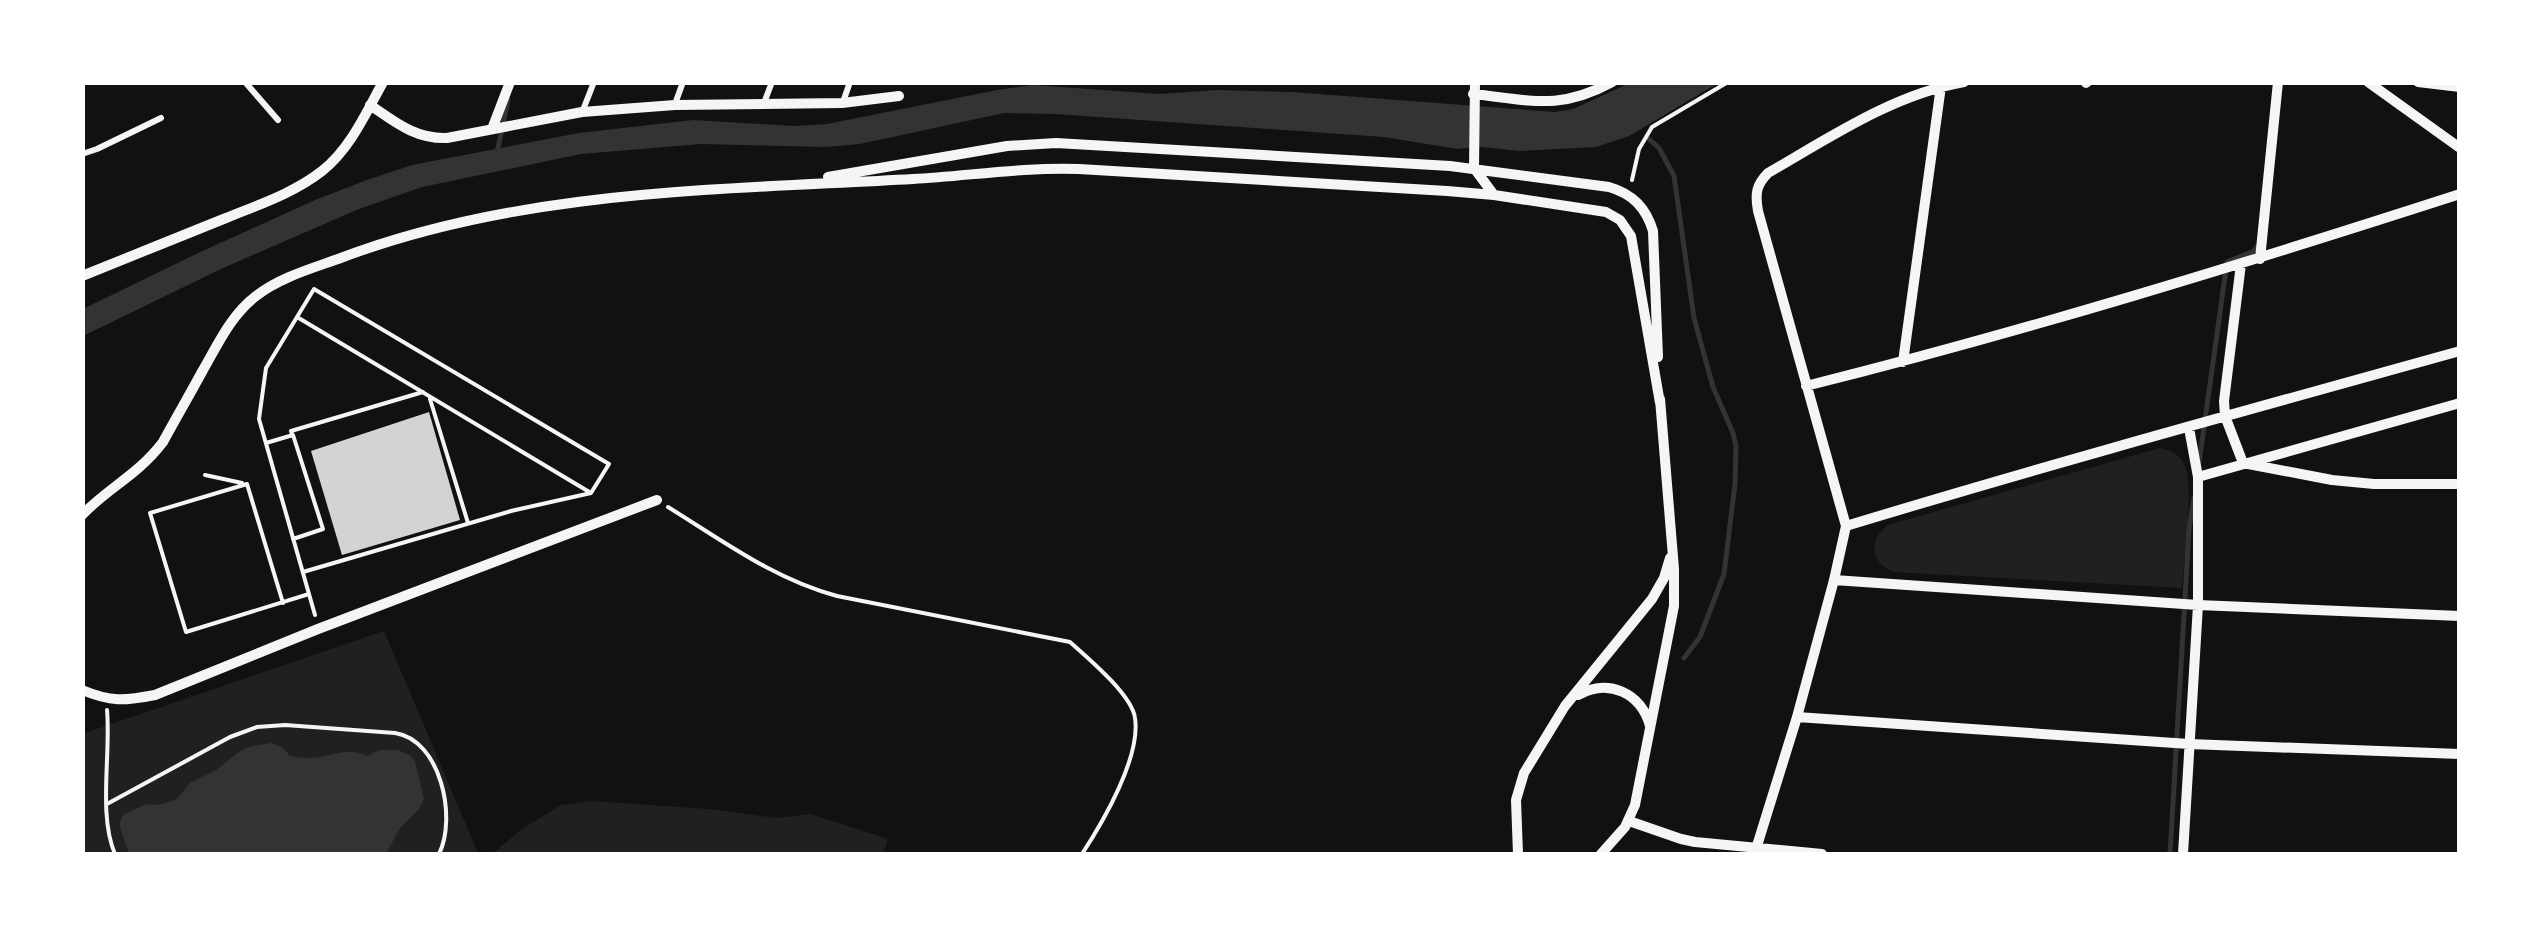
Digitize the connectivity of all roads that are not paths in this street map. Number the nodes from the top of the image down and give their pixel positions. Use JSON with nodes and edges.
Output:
{"nodes":[{"id":1,"x":245,"y":82,"type":"edge"},
{"id":2,"x":383,"y":82,"type":"edge"},
{"id":3,"x":594,"y":82,"type":"edge"},
{"id":4,"x":684,"y":82,"type":"edge"},
{"id":5,"x":772,"y":82,"type":"edge"},
{"id":6,"x":850,"y":82,"type":"edge"},
{"id":7,"x":1612,"y":82,"type":"edge"},
{"id":8,"x":1964,"y":82,"type":"edge"},
{"id":9,"x":2278,"y":82,"type":"edge"},
{"id":10,"x":2368,"y":82,"type":"edge"},
{"id":11,"x":2418,"y":82,"type":"edge"},
{"id":12,"x":510,"y":83,"type":"edge"},
{"id":13,"x":1941,"y":86,"type":"junction"},
{"id":14,"x":2460,"y":87,"type":"edge"},
{"id":15,"x":1474,"y":93,"type":"edge"},
{"id":16,"x":900,"y":96,"type":"dead end"},
{"id":17,"x":842,"y":103,"type":"junction"},
{"id":18,"x":764,"y":104,"type":"junction"},
{"id":19,"x":370,"y":105,"type":"junction"},
{"id":20,"x":675,"y":105,"type":"junction"},
{"id":21,"x":582,"y":112,"type":"junction"},
{"id":22,"x":161,"y":118,"type":"dead end"},
{"id":23,"x":278,"y":120,"type":"dead end"},
{"id":24,"x":492,"y":129,"type":"junction"},
{"id":25,"x":2460,"y":148,"type":"edge"},
{"id":26,"x":82,"y":154,"type":"edge"},
{"id":27,"x":1474,"y":168,"type":"junction"},
{"id":28,"x":792,"y":184,"type":"junction"},
{"id":29,"x":2460,"y":194,"type":"edge"},
{"id":30,"x":1494,"y":195,"type":"junction"},
{"id":31,"x":2260,"y":258,"type":"junction"},
{"id":32,"x":2241,"y":264,"type":"junction"},
{"id":33,"x":82,"y":276,"type":"edge"},
{"id":34,"x":2460,"y":351,"type":"edge"},
{"id":35,"x":1903,"y":362,"type":"junction"},
{"id":36,"x":1806,"y":386,"type":"junction"},
{"id":37,"x":1660,"y":403,"type":"junction"},
{"id":38,"x":2460,"y":403,"type":"edge"},
{"id":39,"x":2225,"y":416,"type":"junction"},
{"id":40,"x":2189,"y":428,"type":"junction"},
{"id":41,"x":2243,"y":462,"type":"junction"},
{"id":42,"x":2198,"y":477,"type":"junction"},
{"id":43,"x":2460,"y":484,"type":"edge"},
{"id":44,"x":107,"y":492,"type":"junction"},
{"id":45,"x":84,"y":496,"type":"edge"},
{"id":46,"x":657,"y":500,"type":"road end"},
{"id":47,"x":82,"y":515,"type":"edge"},
{"id":48,"x":1846,"y":526,"type":"junction"},
{"id":49,"x":1672,"y":552,"type":"junction"},
{"id":50,"x":1834,"y":580,"type":"junction"},
{"id":51,"x":2198,"y":604,"type":"junction"},
{"id":52,"x":2460,"y":616,"type":"edge"},
{"id":53,"x":82,"y":690,"type":"edge"},
{"id":54,"x":1565,"y":706,"type":"junction"},
{"id":55,"x":1797,"y":716,"type":"junction"},
{"id":56,"x":1650,"y":728,"type":"junction"},
{"id":57,"x":2190,"y":744,"type":"junction"},
{"id":58,"x":2460,"y":754,"type":"edge"},
{"id":59,"x":1629,"y":821,"type":"junction"},
{"id":60,"x":1756,"y":850,"type":"junction"},
{"id":61,"x":1519,"y":852,"type":"edge"},
{"id":62,"x":1601,"y":854,"type":"edge"},
{"id":63,"x":1822,"y":854,"type":"edge"},
{"id":64,"x":2183,"y":854,"type":"edge"}],
"edges":[{"from":1,"to":23,"type":"lane"},
{"from":2,"to":19,"type":"street"},
{"from":3,"to":21,"type":"lane"},
{"from":4,"to":20,"type":"lane"},
{"from":5,"to":18,"type":"lane"},
{"from":6,"to":17,"type":"lane"},
{"from":7,"to":15,"type":"street"},
{"from":8,"to":13,"type":"street"},
{"from":9,"to":31,"type":"street"},
{"from":10,"to":25,"type":"street"},
{"from":11,"to":14,"type":"street"},
{"from":12,"to":24,"type":"street"},
{"from":13,"to":35,"type":"street"},
{"from":13,"to":36,"type":"street"},
{"from":15,"to":27,"type":"street"},
{"from":16,"to":17,"type":"street"},
{"from":17,"to":18,"type":"street"},
{"from":18,"to":20,"type":"street"},
{"from":19,"to":24,"type":"street"},
{"from":19,"to":33,"type":"street"},
{"from":20,"to":21,"type":"street"},
{"from":21,"to":24,"type":"street"},
{"from":22,"to":26,"type":"lane"},
{"from":27,"to":28,"type":"street"},
{"from":27,"to":30,"type":"street"},
{"from":27,"to":37,"type":"street"},
{"from":28,"to":30,"type":"street"},
{"from":28,"to":44,"type":"street"},
{"from":29,"to":31,"type":"street"},
{"from":30,"to":37,"type":"street"},
{"from":31,"to":32,"type":"street"},
{"from":32,"to":35,"type":"street"},
{"from":32,"to":39,"type":"street"},
{"from":34,"to":39,"type":"street"},
{"from":35,"to":36,"type":"street"},
{"from":36,"to":48,"type":"street"},
{"from":37,"to":49,"type":"street"},
{"from":38,"to":41,"type":"street"},
{"from":39,"to":40,"type":"street"},
{"from":39,"to":41,"type":"street"},
{"from":40,"to":42,"type":"street"},
{"from":40,"to":48,"type":"street"},
{"from":41,"to":42,"type":"street"},
{"from":41,"to":43,"type":"street"},
{"from":42,"to":51,"type":"street"},
{"from":44,"to":45,"type":"street"},
{"from":44,"to":47,"type":"street"},
{"from":46,"to":53,"type":"street"},
{"from":48,"to":50,"type":"street"},
{"from":49,"to":54,"type":"street"},
{"from":49,"to":56,"type":"street"},
{"from":50,"to":51,"type":"street"},
{"from":50,"to":55,"type":"street"},
{"from":51,"to":52,"type":"street"},
{"from":51,"to":57,"type":"street"},
{"from":54,"to":56,"type":"street"},
{"from":54,"to":61,"type":"street"},
{"from":55,"to":57,"type":"street"},
{"from":55,"to":60,"type":"street"},
{"from":56,"to":59,"type":"street"},
{"from":57,"to":58,"type":"street"},
{"from":57,"to":64,"type":"street"},
{"from":59,"to":60,"type":"street"},
{"from":59,"to":62,"type":"street"},
{"from":60,"to":63,"type":"street"}]}
